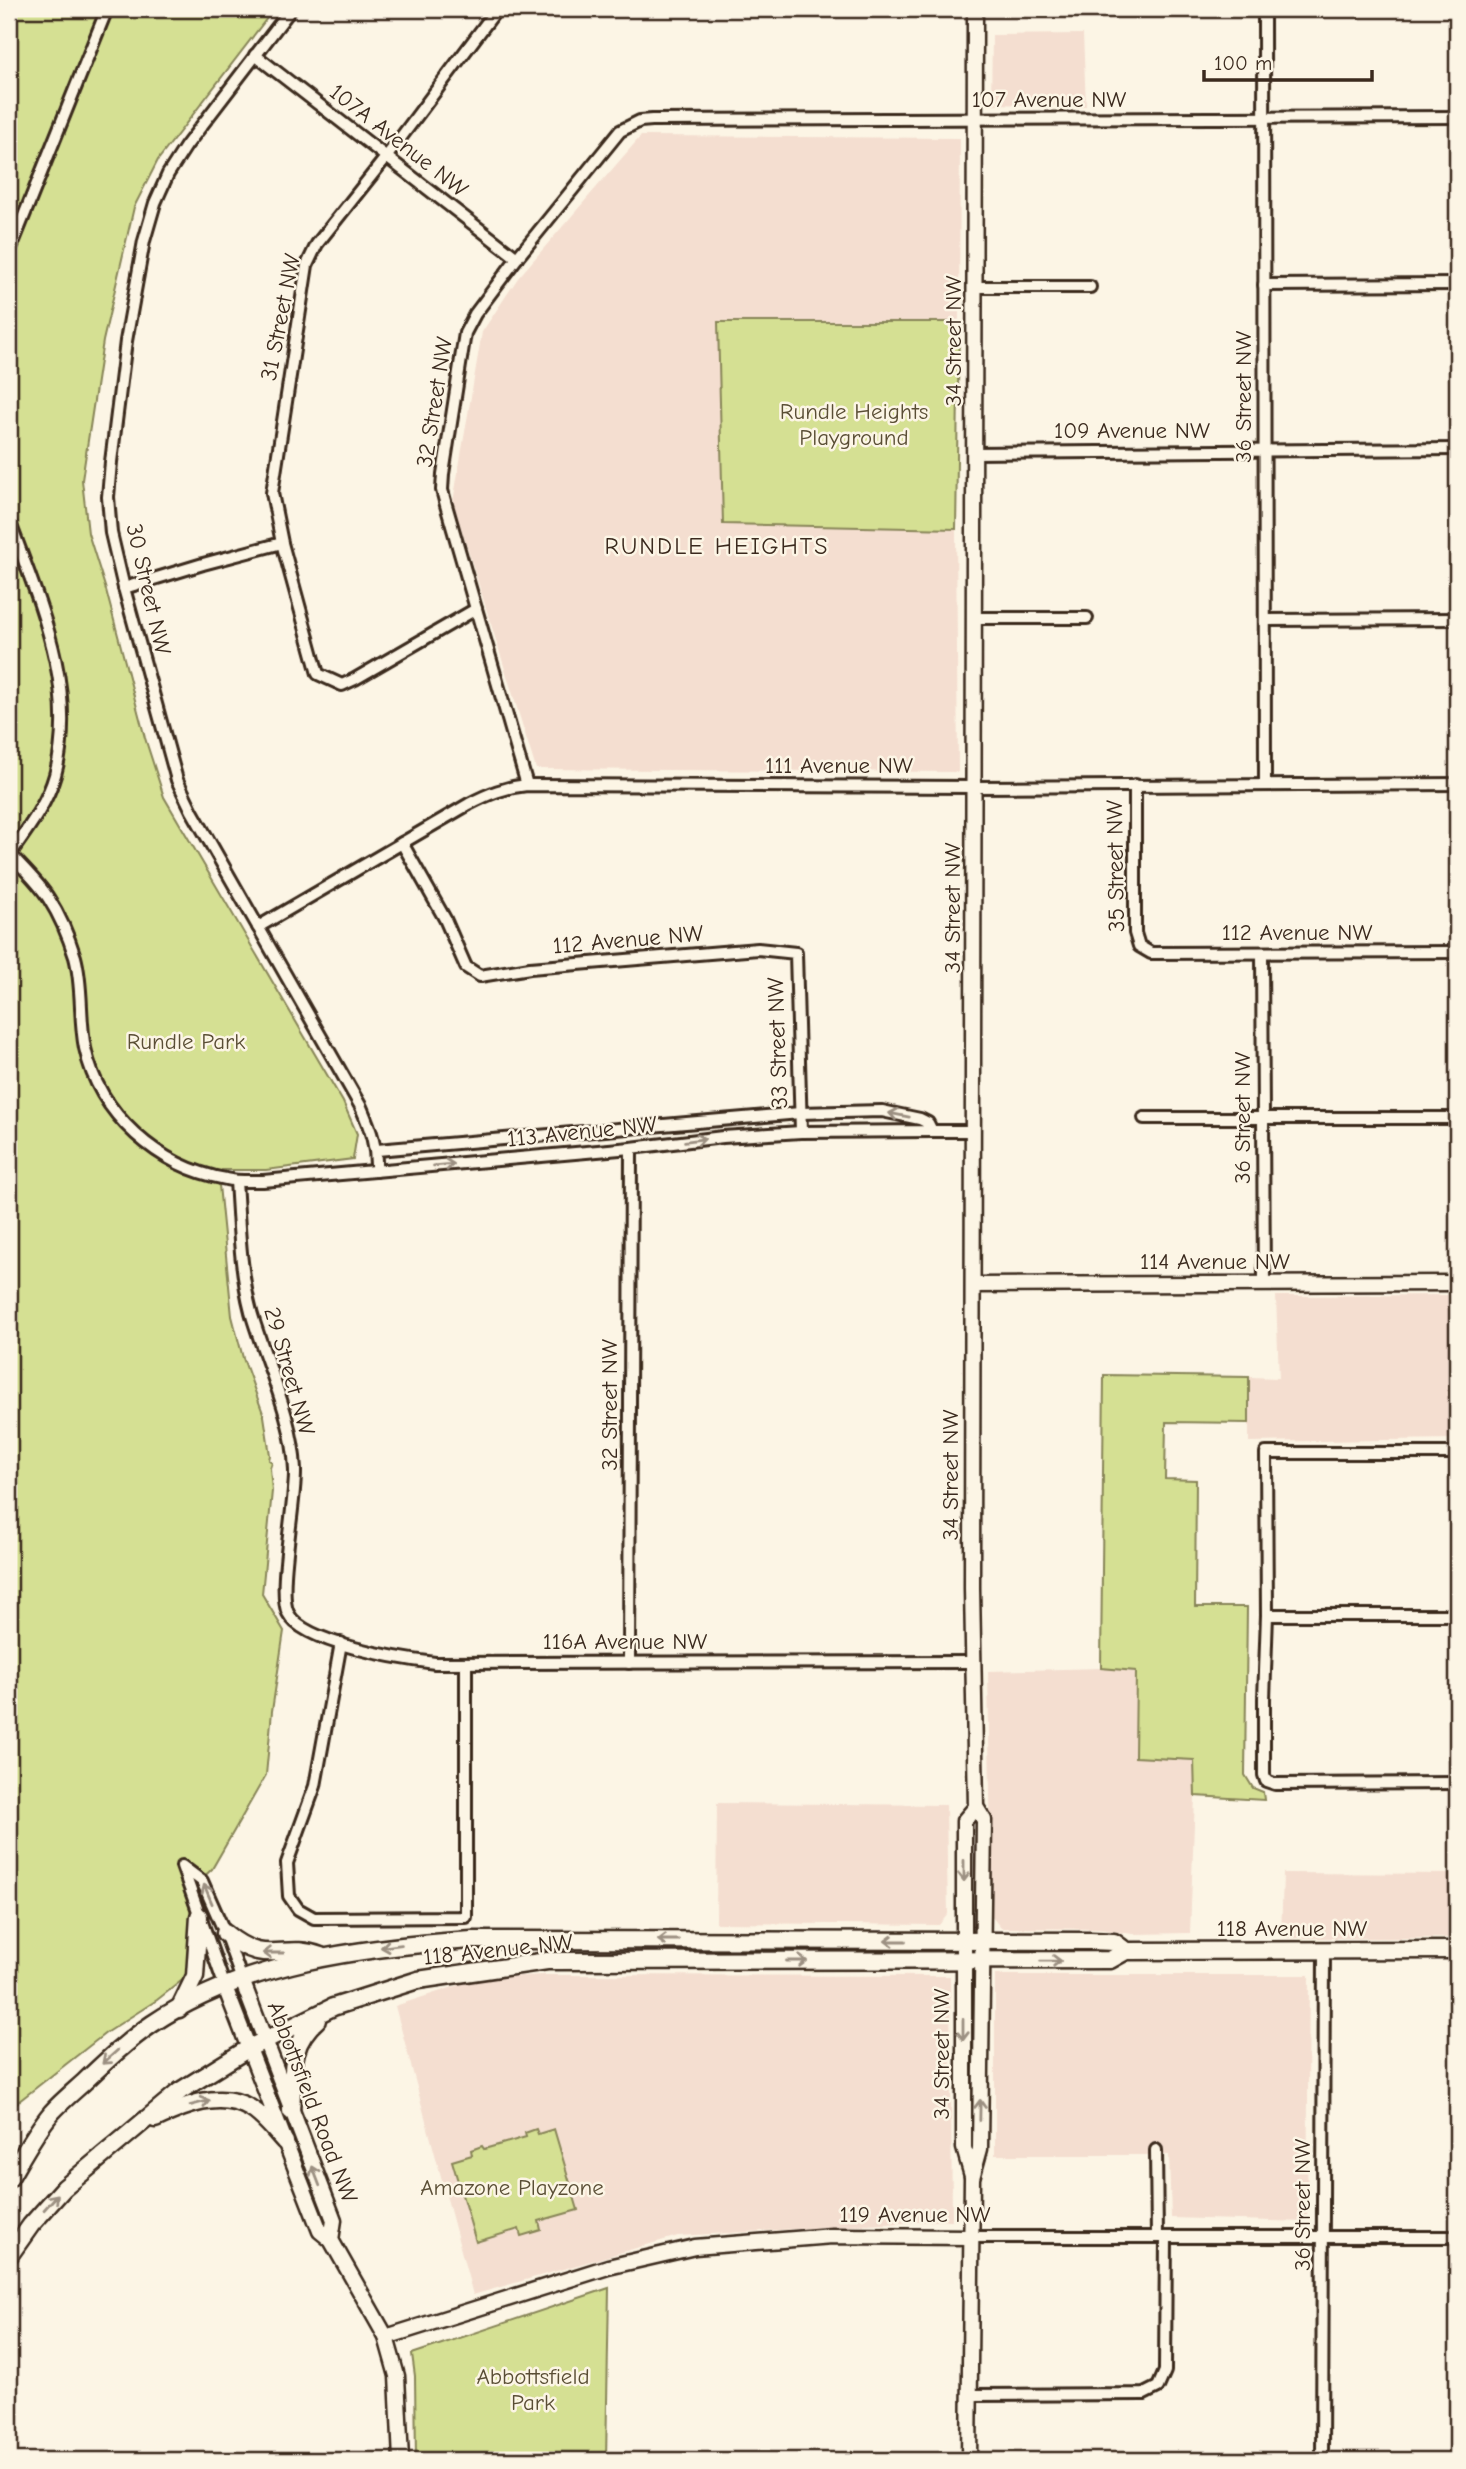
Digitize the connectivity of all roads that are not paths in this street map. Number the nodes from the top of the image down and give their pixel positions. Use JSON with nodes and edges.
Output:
{"nodes":[{"id":1,"x":107,"y":9,"type":"edge"},
{"id":2,"x":291,"y":9,"type":"edge"},
{"id":3,"x":497,"y":9,"type":"edge"},
{"id":4,"x":975,"y":9,"type":"edge"},
{"id":5,"x":1264,"y":9,"type":"edge"},
{"id":6,"x":255,"y":55,"type":"junction"},
{"id":7,"x":1457,"y":117,"type":"edge"},
{"id":8,"x":1264,"y":118,"type":"junction"},
{"id":9,"x":975,"y":120,"type":"junction"},
{"id":10,"x":640,"y":121,"type":"joint"},
{"id":11,"x":387,"y":156,"type":"junction"},
{"id":12,"x":9,"y":253,"type":"edge"},
{"id":13,"x":517,"y":258,"type":"junction"},
{"id":14,"x":1457,"y":284,"type":"edge"},
{"id":15,"x":1264,"y":285,"type":"junction"},
{"id":16,"x":975,"y":287,"type":"junction"},
{"id":17,"x":1090,"y":287,"type":"dead end"},
{"id":18,"x":1457,"y":449,"type":"edge"},
{"id":19,"x":1264,"y":450,"type":"junction"},
{"id":20,"x":975,"y":453,"type":"junction"},
{"id":21,"x":9,"y":520,"type":"edge"},
{"id":22,"x":282,"y":543,"type":"junction"},
{"id":23,"x":124,"y":588,"type":"junction"},
{"id":24,"x":476,"y":609,"type":"junction"},
{"id":25,"x":975,"y":618,"type":"junction"},
{"id":26,"x":1087,"y":618,"type":"dead end"},
{"id":27,"x":1457,"y":618,"type":"edge"},
{"id":28,"x":1265,"y":620,"type":"junction"},
{"id":29,"x":1457,"y":784,"type":"edge"},
{"id":30,"x":527,"y":785,"type":"junction"},
{"id":31,"x":1135,"y":785,"type":"junction"},
{"id":32,"x":1265,"y":785,"type":"junction"},
{"id":33,"x":974,"y":787,"type":"junction"},
{"id":34,"x":402,"y":844,"type":"junction"},
{"id":35,"x":258,"y":927,"type":"junction"},
{"id":36,"x":1139,"y":946,"type":"joint"},
{"id":37,"x":1457,"y":952,"type":"edge"},
{"id":38,"x":796,"y":953,"type":"joint"},
{"id":39,"x":1262,"y":954,"type":"junction"},
{"id":40,"x":800,"y":1113,"type":"junction"},
{"id":41,"x":1144,"y":1118,"type":"dead end"},
{"id":42,"x":1457,"y":1118,"type":"edge"},
{"id":43,"x":1264,"y":1120,"type":"junction"},
{"id":44,"x":932,"y":1131,"type":"junction"},
{"id":45,"x":974,"y":1131,"type":"junction"},
{"id":46,"x":801,"y":1132,"type":"junction"},
{"id":47,"x":631,"y":1147,"type":"junction"},
{"id":48,"x":377,"y":1150,"type":"junction"},
{"id":49,"x":376,"y":1171,"type":"junction"},
{"id":50,"x":236,"y":1181,"type":"junction"},
{"id":51,"x":1264,"y":1282,"type":"junction"},
{"id":52,"x":1457,"y":1283,"type":"edge"},
{"id":53,"x":974,"y":1285,"type":"junction"},
{"id":54,"x":1457,"y":1453,"type":"edge"},
{"id":55,"x":288,"y":1614,"type":"joint"},
{"id":56,"x":1267,"y":1615,"type":"junction"},
{"id":57,"x":1457,"y":1615,"type":"edge"},
{"id":58,"x":341,"y":1643,"type":"junction"},
{"id":59,"x":973,"y":1662,"type":"junction"},
{"id":60,"x":466,"y":1663,"type":"junction"},
{"id":61,"x":629,"y":1663,"type":"junction"},
{"id":62,"x":1457,"y":1783,"type":"edge"},
{"id":63,"x":976,"y":1807,"type":"junction"},
{"id":64,"x":199,"y":1916,"type":"junction"},
{"id":65,"x":225,"y":1933,"type":"junction"},
{"id":66,"x":963,"y":1941,"type":"junction"},
{"id":67,"x":984,"y":1941,"type":"junction"},
{"id":68,"x":1324,"y":1950,"type":"junction"},
{"id":69,"x":1457,"y":1950,"type":"edge"},
{"id":70,"x":1126,"y":1951,"type":"junction"},
{"id":71,"x":327,"y":1958,"type":"junction"},
{"id":72,"x":963,"y":1961,"type":"junction"},
{"id":73,"x":983,"y":1961,"type":"junction"},
{"id":74,"x":242,"y":1980,"type":"junction"},
{"id":75,"x":225,"y":1987,"type":"junction"},
{"id":76,"x":333,"y":2007,"type":"junction"},
{"id":77,"x":178,"y":2009,"type":"junction"},
{"id":78,"x":265,"y":2040,"type":"junction"},
{"id":79,"x":249,"y":2048,"type":"junction"},
{"id":80,"x":291,"y":2111,"type":"junction"},
{"id":81,"x":136,"y":2127,"type":"junction"},
{"id":82,"x":285,"y":2142,"type":"junction"},
{"id":83,"x":1156,"y":2150,"type":"dead end"},
{"id":84,"x":972,"y":2178,"type":"junction"},
{"id":85,"x":9,"y":2179,"type":"edge"},
{"id":86,"x":1161,"y":2237,"type":"junction"},
{"id":87,"x":971,"y":2238,"type":"junction"},
{"id":88,"x":1323,"y":2238,"type":"junction"},
{"id":89,"x":1457,"y":2238,"type":"edge"},
{"id":90,"x":331,"y":2241,"type":"junction"},
{"id":91,"x":9,"y":2256,"type":"edge"},
{"id":92,"x":386,"y":2337,"type":"junction"},
{"id":93,"x":970,"y":2395,"type":"junction"},
{"id":94,"x":401,"y":2460,"type":"edge"},
{"id":95,"x":969,"y":2460,"type":"edge"},
{"id":96,"x":1322,"y":2460,"type":"edge"}],
"edges":[{"from":1,"to":12,"type":"street"},
{"from":2,"to":6,"type":"street","name":"30 Street NW"},
{"from":3,"to":11,"type":"street","name":"31 Street NW"},
{"from":4,"to":9,"type":"street","name":"34 Street NW"},
{"from":5,"to":8,"type":"street","name":"36 Street NW"},
{"from":6,"to":11,"type":"street","name":"107A Avenue NW"},
{"from":6,"to":23,"type":"street","name":"30 Street NW"},
{"from":7,"to":8,"type":"street","name":"107 Avenue NW"},
{"from":8,"to":9,"type":"street","name":"107 Avenue NW"},
{"from":8,"to":15,"type":"street","name":"36 Street NW"},
{"from":9,"to":10,"type":"street","name":"107 Avenue NW"},
{"from":9,"to":16,"type":"street","name":"34 Street NW"},
{"from":10,"to":13,"type":"street","name":"32 Street NW"},
{"from":11,"to":13,"type":"street","name":"107A Avenue NW"},
{"from":11,"to":22,"type":"street","name":"31 Street NW"},
{"from":13,"to":24,"type":"street","name":"32 Street NW"},
{"from":14,"to":15,"type":"street"},
{"from":15,"to":19,"type":"street","name":"36 Street NW"},
{"from":16,"to":17,"type":"street"},
{"from":16,"to":20,"type":"street","name":"34 Street NW"},
{"from":18,"to":19,"type":"street","name":"109 Avenue NW"},
{"from":19,"to":20,"type":"street","name":"109 Avenue NW"},
{"from":19,"to":28,"type":"street","name":"36 Street NW"},
{"from":20,"to":25,"type":"street","name":"34 Street NW"},
{"from":21,"to":50,"type":"street","name":"113 Avenue NW"},
{"from":22,"to":23,"type":"street"},
{"from":22,"to":24,"type":"street","name":"31 Street NW"},
{"from":23,"to":35,"type":"street","name":"30 Street NW"},
{"from":24,"to":30,"type":"street","name":"32 Street NW"},
{"from":25,"to":26,"type":"street"},
{"from":25,"to":33,"type":"street","name":"34 Street NW"},
{"from":27,"to":28,"type":"street"},
{"from":28,"to":32,"type":"street","name":"36 Street NW"},
{"from":29,"to":32,"type":"street","name":"111 Avenue NW"},
{"from":30,"to":33,"type":"street","name":"111 Avenue NW"},
{"from":30,"to":34,"type":"street","name":"111 Avenue NW"},
{"from":31,"to":32,"type":"street","name":"111 Avenue NW"},
{"from":31,"to":33,"type":"street","name":"111 Avenue NW"},
{"from":31,"to":36,"type":"street","name":"35 Street NW"},
{"from":33,"to":45,"type":"street","name":"34 Street NW"},
{"from":34,"to":35,"type":"street","name":"111 Avenue NW"},
{"from":34,"to":38,"type":"street","name":"112 Avenue NW"},
{"from":35,"to":48,"type":"street","name":"30 Street NW"},
{"from":36,"to":39,"type":"street","name":"112 Avenue NW"},
{"from":37,"to":39,"type":"street","name":"112 Avenue NW"},
{"from":38,"to":40,"type":"street","name":"33 Street NW"},
{"from":39,"to":43,"type":"street","name":"36 Street NW"},
{"from":44,"to":40,"type":"street","name":"113 Avenue NW","one_way":true},
{"from":40,"to":46,"type":"street","name":"33 Street NW"},
{"from":40,"to":48,"type":"street","name":"113 Avenue NW"},
{"from":41,"to":43,"type":"street"},
{"from":42,"to":43,"type":"street"},
{"from":43,"to":51,"type":"street","name":"36 Street NW"},
{"from":44,"to":45,"type":"street","name":"113 Avenue NW"},
{"from":44,"to":46,"type":"street","name":"113 Avenue NW"},
{"from":45,"to":53,"type":"street","name":"34 Street NW"},
{"from":47,"to":46,"type":"street","name":"113 Avenue NW","one_way":true},
{"from":49,"to":47,"type":"street","name":"113 Avenue NW","one_way":true},
{"from":47,"to":61,"type":"street","name":"32 Street NW"},
{"from":48,"to":49,"type":"street","name":"30 Street NW"},
{"from":49,"to":50,"type":"street","name":"113 Avenue NW"},
{"from":50,"to":55,"type":"street","name":"29 Street NW"},
{"from":51,"to":52,"type":"street","name":"114 Avenue NW"},
{"from":51,"to":53,"type":"street","name":"114 Avenue NW"},
{"from":53,"to":59,"type":"street","name":"34 Street NW"},
{"from":54,"to":56,"type":"street"},
{"from":55,"to":58,"type":"street","name":"116A Avenue NW"},
{"from":56,"to":57,"type":"street"},
{"from":56,"to":62,"type":"street"},
{"from":58,"to":60,"type":"street","name":"116A Avenue NW"},
{"from":58,"to":60,"type":"street"},
{"from":59,"to":61,"type":"street","name":"116A Avenue NW"},
{"from":59,"to":63,"type":"street","name":"34 Street NW"},
{"from":60,"to":61,"type":"street","name":"116A Avenue NW"},
{"from":63,"to":66,"type":"street","name":"34 Street NW","one_way":true},
{"from":63,"to":67,"type":"street","name":"34 Street NW"},
{"from":65,"to":64,"type":"street","one_way":true},
{"from":64,"to":75,"type":"street"},
{"from":64,"to":77,"type":"main road"},
{"from":71,"to":65,"type":"main road","one_way":true},
{"from":65,"to":74,"type":"street"},
{"from":66,"to":67,"type":"main road","name":"118 Avenue NW"},
{"from":66,"to":71,"type":"main road","name":"118 Avenue NW","one_way":true},
{"from":66,"to":72,"type":"street","name":"34 Street NW"},
{"from":67,"to":70,"type":"main road","name":"118 Avenue NW"},
{"from":67,"to":73,"type":"street","name":"34 Street NW"},
{"from":68,"to":69,"type":"main road","name":"118 Avenue NW"},
{"from":68,"to":70,"type":"main road","name":"118 Avenue NW"},
{"from":68,"to":88,"type":"street","name":"36 Street NW"},
{"from":73,"to":70,"type":"main road","name":"118 Avenue NW","one_way":true},
{"from":71,"to":74,"type":"main road","name":"118 Avenue NW"},
{"from":72,"to":73,"type":"main road","name":"118 Avenue NW"},
{"from":76,"to":72,"type":"main road","name":"118 Avenue NW","one_way":true},
{"from":72,"to":84,"type":"street","name":"34 Street NW","one_way":true},
{"from":84,"to":73,"type":"street","name":"34 Street NW","one_way":true},
{"from":74,"to":75,"type":"main road","name":"118 Avenue NW"},
{"from":74,"to":78,"type":"street","name":"Abbottsfield Road NW"},
{"from":75,"to":77,"type":"main road","name":"118 Avenue NW"},
{"from":75,"to":79,"type":"street","name":"Abbottsfield Road NW"},
{"from":76,"to":78,"type":"main road","name":"118 Avenue NW"},
{"from":76,"to":80,"type":"main road"},
{"from":77,"to":85,"type":"main road","name":"118 Avenue NW","one_way":true},
{"from":78,"to":79,"type":"main road","name":"118 Avenue NW"},
{"from":78,"to":80,"type":"street","name":"Abbottsfield Road NW"},
{"from":79,"to":81,"type":"main road","name":"118 Avenue NW"},
{"from":79,"to":82,"type":"street","name":"Abbottsfield Road NW"},
{"from":90,"to":80,"type":"street","name":"Abbottsfield Road NW","one_way":true},
{"from":81,"to":82,"type":"main road","one_way":true},
{"from":91,"to":81,"type":"main road","name":"118 Avenue NW","one_way":true},
{"from":82,"to":90,"type":"street","name":"Abbottsfield Road NW"},
{"from":83,"to":86,"type":"street"},
{"from":84,"to":87,"type":"street","name":"34 Street NW"},
{"from":86,"to":87,"type":"street","name":"119 Avenue NW"},
{"from":86,"to":88,"type":"street","name":"119 Avenue NW"},
{"from":86,"to":93,"type":"street"},
{"from":87,"to":92,"type":"street","name":"119 Avenue NW"},
{"from":87,"to":93,"type":"street","name":"34 Street NW"},
{"from":88,"to":89,"type":"street","name":"119 Avenue NW"},
{"from":88,"to":96,"type":"street","name":"36 Street NW"},
{"from":90,"to":92,"type":"street","name":"Abbottsfield Road NW"},
{"from":92,"to":94,"type":"street","name":"Abbottsfield Road NW"},
{"from":93,"to":95,"type":"street","name":"34 Street NW"}]}
